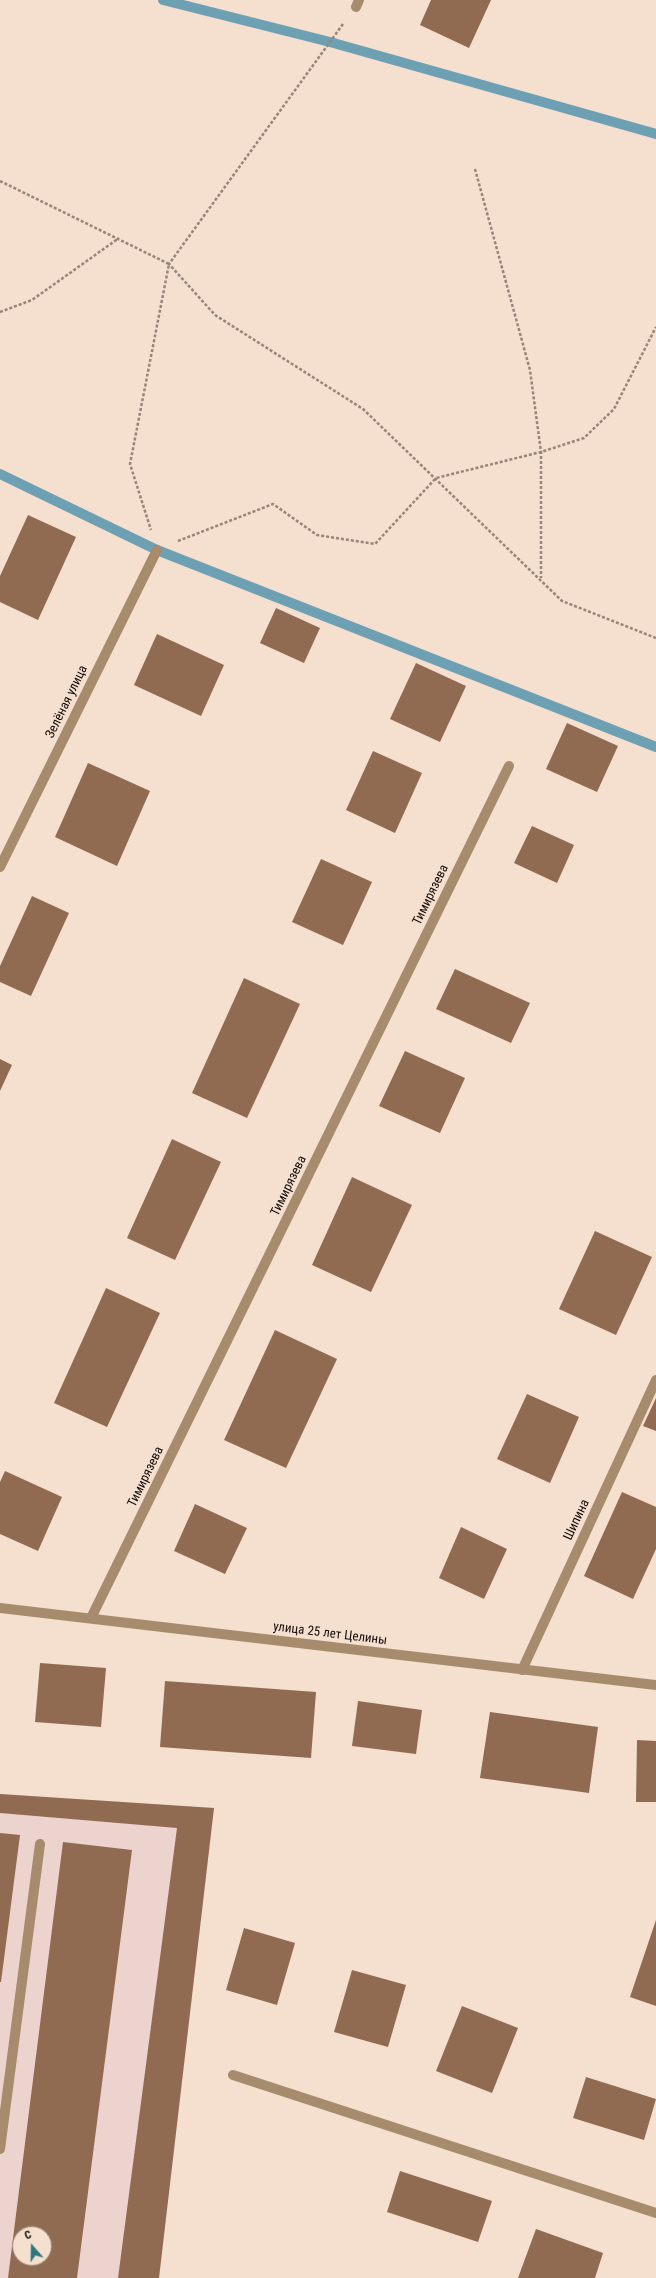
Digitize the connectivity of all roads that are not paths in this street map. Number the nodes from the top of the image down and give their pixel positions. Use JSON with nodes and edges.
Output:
{"nodes":[{"id":1,"x":157,"y":550,"type":"road end"},
{"id":2,"x":509,"y":766,"type":"dead end"},
{"id":3,"x":0,"y":867,"type":"edge"},
{"id":4,"x":656,"y":1380,"type":"edge"},
{"id":5,"x":0,"y":1608,"type":"edge"},
{"id":6,"x":92,"y":1618,"type":"junction"},
{"id":7,"x":522,"y":1670,"type":"junction"},
{"id":8,"x":656,"y":1685,"type":"edge"},
{"id":9,"x":40,"y":1844,"type":"dead end"},
{"id":10,"x":233,"y":2075,"type":"dead end"},
{"id":11,"x":0,"y":2150,"type":"edge"},
{"id":12,"x":656,"y":2213,"type":"edge"}],
"edges":[{"from":1,"to":3,"type":"street","name":"Зелёная улица"},
{"from":2,"to":6,"type":"street","name":"Тимирязева"},
{"from":4,"to":7,"type":"street","name":"Шипина"},
{"from":5,"to":6,"type":"street","name":"улица 25 лет Целины"},
{"from":6,"to":7,"type":"street","name":"улица 25 лет Целины"},
{"from":7,"to":8,"type":"street","name":"улица 25 лет Целины"},
{"from":9,"to":11,"type":"street"},
{"from":10,"to":12,"type":"street"}]}
